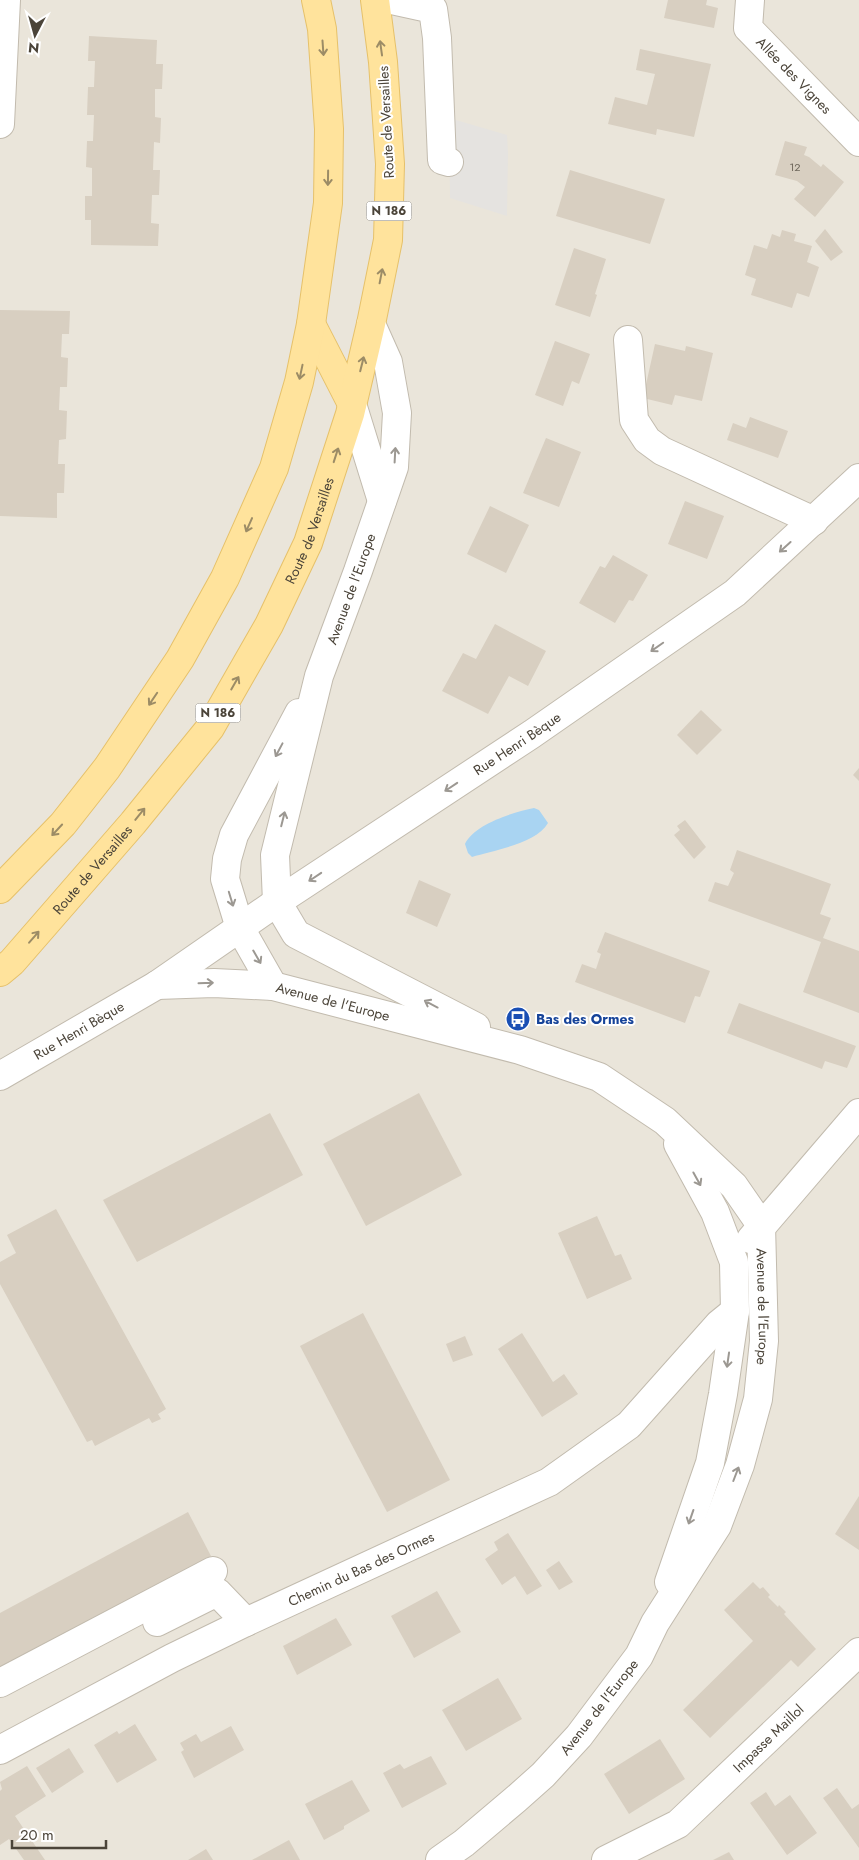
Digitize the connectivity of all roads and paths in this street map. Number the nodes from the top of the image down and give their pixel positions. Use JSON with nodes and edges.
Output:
{"nodes":[{"id":1,"x":6,"y":0,"type":"edge"},
{"id":2,"x":316,"y":0,"type":"edge"},
{"id":3,"x":375,"y":0,"type":"edge"},
{"id":4,"x":392,"y":0,"type":"edge"},
{"id":5,"x":750,"y":0,"type":"edge"},
{"id":6,"x":0,"y":124,"type":"edge"},
{"id":7,"x":859,"y":142,"type":"edge"},
{"id":8,"x":450,"y":162,"type":"dead end"},
{"id":9,"x":311,"y":324,"type":"junction"},
{"id":10,"x":371,"y":324,"type":"junction"},
{"id":11,"x":628,"y":340,"type":"dead end"},
{"id":12,"x":352,"y":404,"type":"junction"},
{"id":13,"x":859,"y":478,"type":"edge"},
{"id":14,"x":382,"y":501,"type":"junction"},
{"id":15,"x":814,"y":521,"type":"junction"},
{"id":16,"x":319,"y":676,"type":"junction"},
{"id":17,"x":6,"y":880,"type":"edge"},
{"id":18,"x":277,"y":902,"type":"junction"},
{"id":19,"x":240,"y":928,"type":"junction"},
{"id":20,"x":0,"y":972,"type":"edge"},
{"id":21,"x":157,"y":985,"type":"junction"},
{"id":22,"x":273,"y":986,"type":"junction"},
{"id":23,"x":520,"y":1050,"type":"junction"},
{"id":24,"x":0,"y":1076,"type":"edge"},
{"id":25,"x":859,"y":1113,"type":"edge"},
{"id":26,"x":665,"y":1121,"type":"junction"},
{"id":27,"x":761,"y":1225,"type":"junction"},
{"id":28,"x":734,"y":1262,"type":"junction"},
{"id":29,"x":735,"y":1311,"type":"junction"},
{"id":30,"x":695,"y":1350,"type":"junction"},
{"id":31,"x":762,"y":1373,"type":"junction"},
{"id":32,"x":214,"y":1571,"type":"dead end"},
{"id":33,"x":246,"y":1622,"type":"junction"},
{"id":34,"x":655,"y":1624,"type":"junction"},
{"id":35,"x":95,"y":1633,"type":"junction"},
{"id":36,"x":859,"y":1652,"type":"edge"},
{"id":37,"x":0,"y":1683,"type":"edge"},
{"id":38,"x":0,"y":1750,"type":"edge"},
{"id":39,"x":440,"y":1860,"type":"edge"},
{"id":40,"x":606,"y":1860,"type":"edge"}],
"edges":[{"from":1,"to":6,"type":"street"},
{"from":2,"to":9,"type":"main road","one_way":true},
{"from":10,"to":3,"type":"main road","name":"Route de Versailles","number":"N 186","one_way":true},
{"from":4,"to":8,"type":"street"},
{"from":5,"to":7,"type":"street","name":"Allée des Vignes"},
{"from":9,"to":12,"type":"main road"},
{"from":9,"to":17,"type":"main road","one_way":true},
{"from":12,"to":10,"type":"main road","name":"Route de Versailles","number":"N 186","one_way":true},
{"from":14,"to":10,"type":"street","name":"Avenue de l'Europe","one_way":true},
{"from":11,"to":15,"type":"street"},
{"from":12,"to":14,"type":"street"},
{"from":20,"to":12,"type":"main road","name":"Route de Versailles","number":"N 186","one_way":true},
{"from":13,"to":15,"type":"street","name":"Rue Henri Bèque"},
{"from":14,"to":16,"type":"street","name":"Avenue de l'Europe"},
{"from":15,"to":18,"type":"street","name":"Rue Henri Bèque","one_way":true},
{"from":18,"to":16,"type":"street","name":"Avenue de l'Europe","one_way":true},
{"from":16,"to":19,"type":"street","name":"Avenue de l'Europe","one_way":true},
{"from":18,"to":19,"type":"street","name":"Rue Henri Bèque"},
{"from":23,"to":18,"type":"street","name":"Avenue de l'Europe","one_way":true},
{"from":19,"to":21,"type":"street","name":"Rue Henri Bèque"},
{"from":19,"to":22,"type":"street","name":"Avenue de l'Europe","one_way":true},
{"from":21,"to":22,"type":"street","name":"Rue Henri Bèque","one_way":true},
{"from":21,"to":24,"type":"street","name":"Rue Henri Bèque"},
{"from":22,"to":23,"type":"street","name":"Avenue de l'Europe"},
{"from":23,"to":26,"type":"street","name":"Avenue de l'Europe"},
{"from":25,"to":27,"type":"street","name":"Chemin du Bas des Ormes"},
{"from":26,"to":27,"type":"street","name":"Avenue de l'Europe"},
{"from":26,"to":28,"type":"street","name":"Avenue de l'Europe","one_way":true},
{"from":27,"to":28,"type":"street","name":"Chemin du Bas des Ormes"},
{"from":27,"to":31,"type":"street","name":"Avenue de l'Europe"},
{"from":28,"to":29,"type":"street","name":"Avenue de l'Europe"},
{"from":28,"to":30,"type":"street","name":"Chemin du Bas des Ormes"},
{"from":29,"to":30,"type":"street","name":"Chemin du Bas des Ormes"},
{"from":29,"to":31,"type":"street"},
{"from":29,"to":34,"type":"street","name":"Avenue de l'Europe","one_way":true},
{"from":30,"to":33,"type":"street","name":"Chemin du Bas des Ormes"},
{"from":34,"to":31,"type":"street","name":"Avenue de l'Europe","one_way":true},
{"from":32,"to":35,"type":"street"},
{"from":33,"to":35,"type":"street"},
{"from":33,"to":38,"type":"street","name":"Chemin du Bas des Ormes"},
{"from":34,"to":39,"type":"street","name":"Avenue de l'Europe"},
{"from":35,"to":37,"type":"street"},
{"from":36,"to":40,"type":"street","name":"Impasse Maillol"}]}
